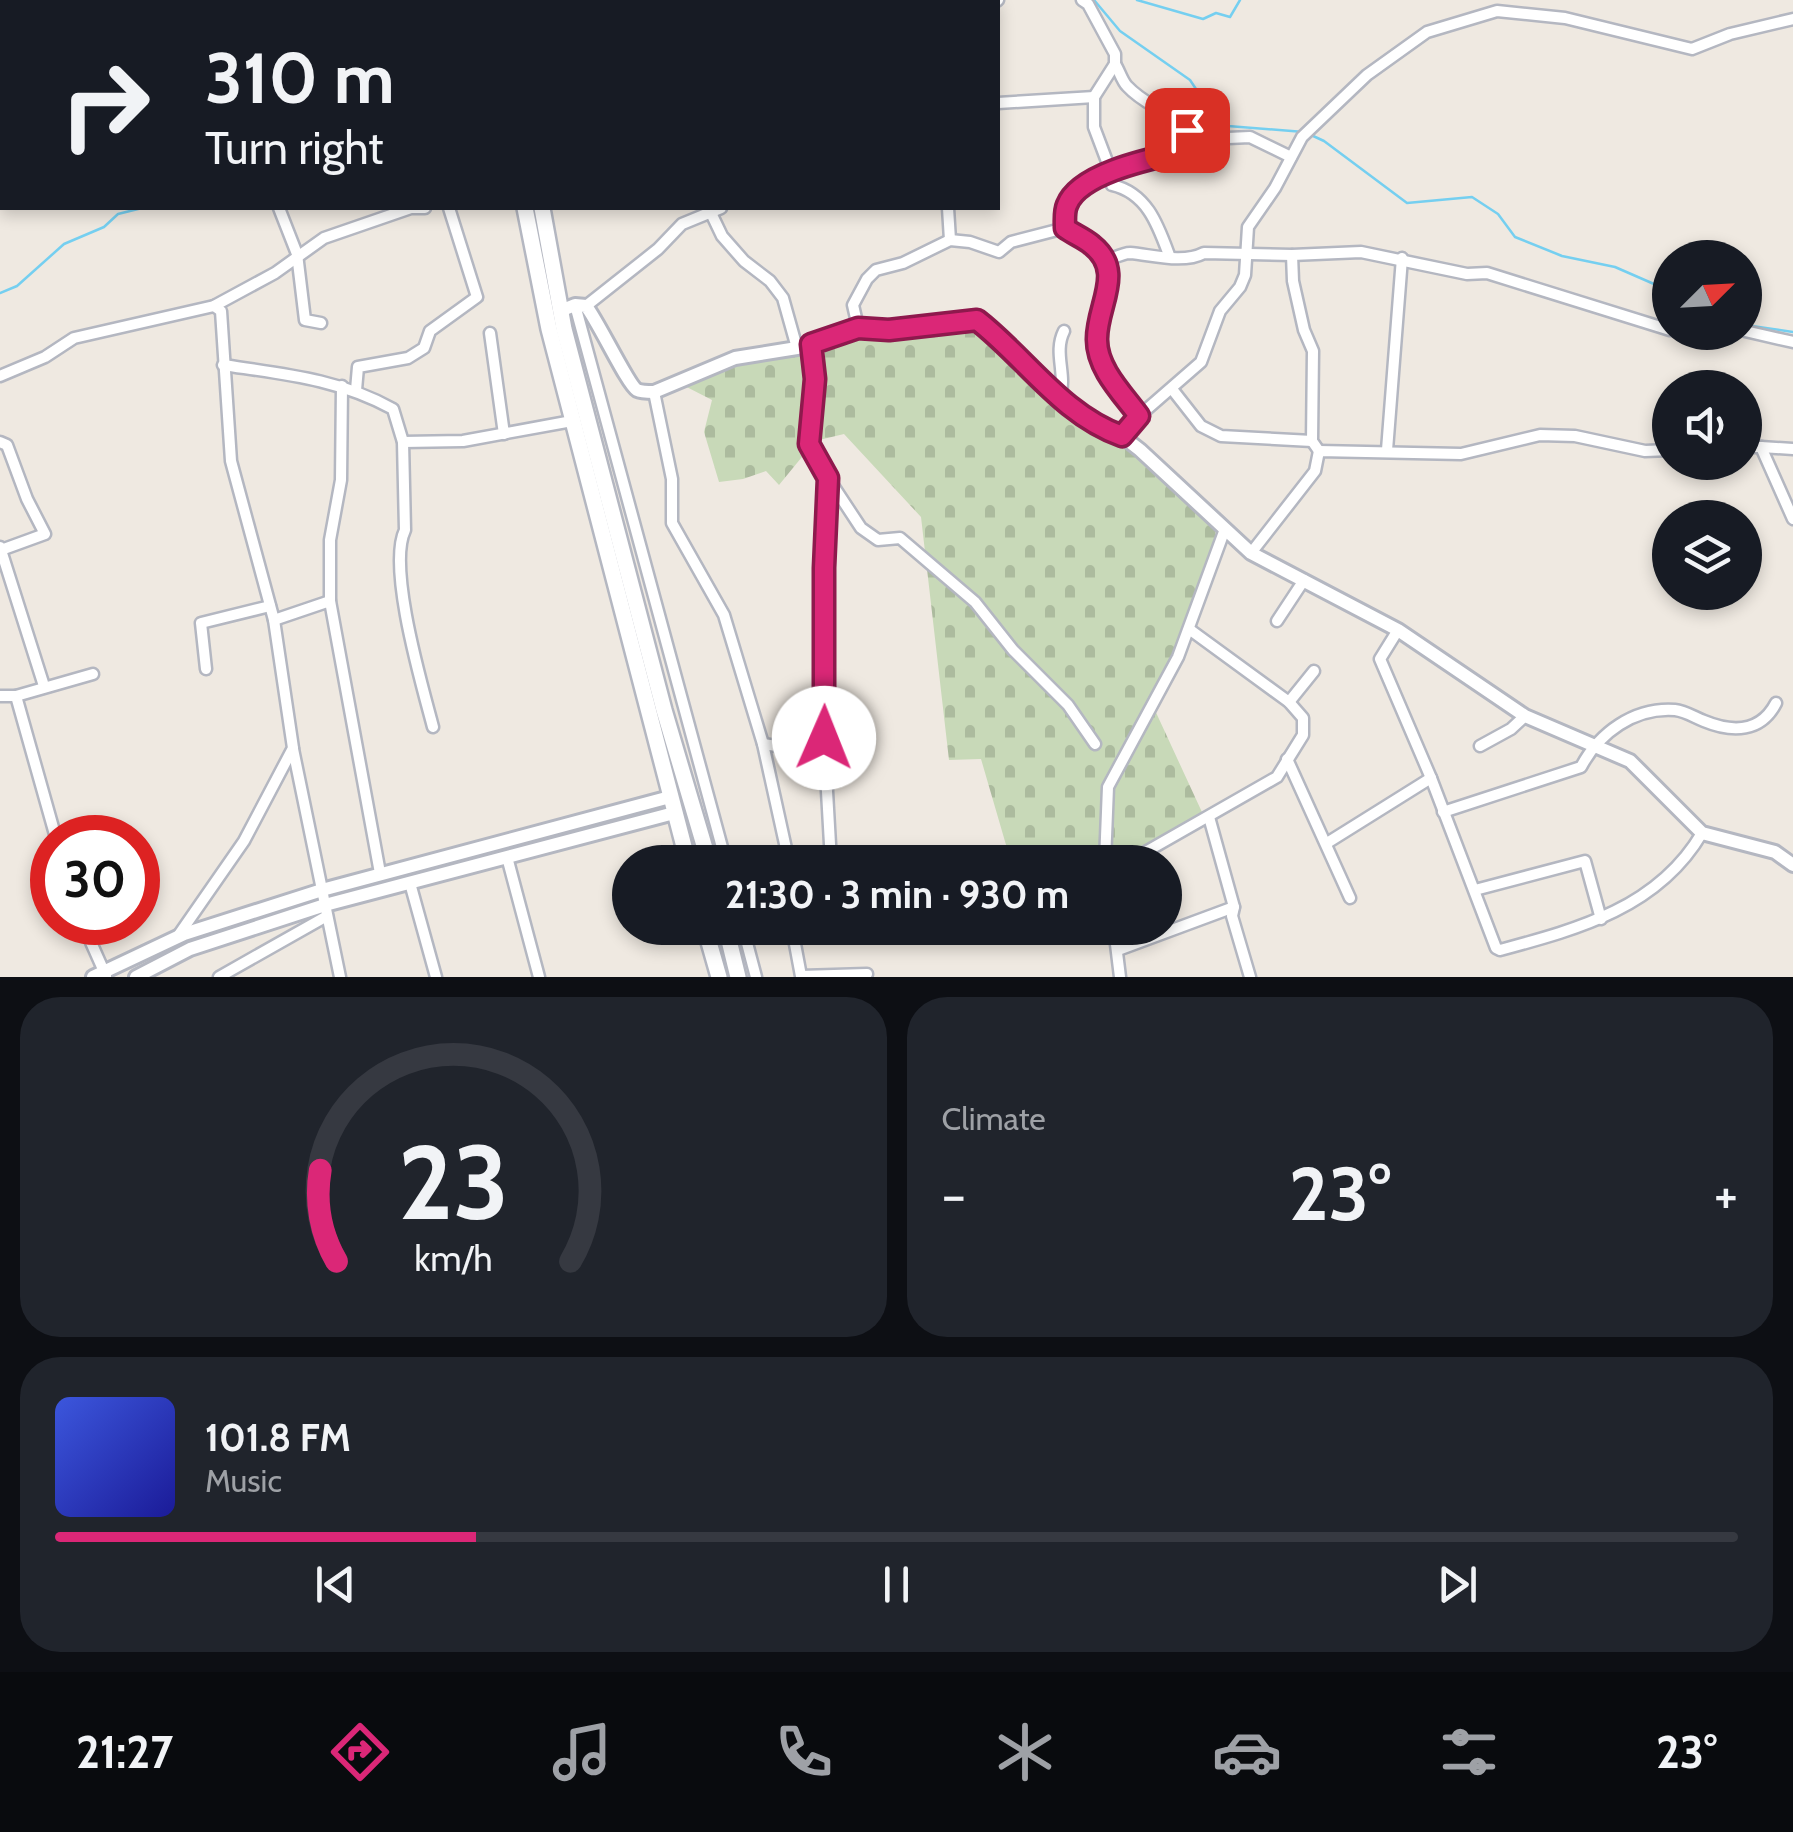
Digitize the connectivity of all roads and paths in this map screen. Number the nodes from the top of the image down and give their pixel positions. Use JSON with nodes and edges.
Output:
{"nodes":[{"id":1,"x":1088,"y":1,"type":"edge"},
{"id":2,"x":1793,"y":19,"type":"edge"},
{"id":3,"x":1115,"y":64,"type":"junction"},
{"id":4,"x":1094,"y":97,"type":"junction"},
{"id":5,"x":1000,"y":103,"type":"edge"},
{"id":6,"x":1193,"y":149,"type":"junction"},
{"id":7,"x":1291,"y":158,"type":"junction"},
{"id":8,"x":1110,"y":173,"type":"junction"},
{"id":9,"x":281,"y":210,"type":"edge"},
{"id":10,"x":405,"y":210,"type":"edge"},
{"id":11,"x":450,"y":210,"type":"edge"},
{"id":12,"x":524,"y":210,"type":"edge"},
{"id":13,"x":543,"y":210,"type":"edge"},
{"id":14,"x":716,"y":210,"type":"edge"},
{"id":15,"x":948,"y":210,"type":"edge"},
{"id":16,"x":1065,"y":228,"type":"junction"},
{"id":17,"x":950,"y":240,"type":"junction"},
{"id":18,"x":297,"y":254,"type":"junction"},
{"id":19,"x":1246,"y":254,"type":"junction"},
{"id":20,"x":1170,"y":255,"type":"junction"},
{"id":21,"x":1292,"y":255,"type":"junction"},
{"id":22,"x":1402,"y":258,"type":"junction"},
{"id":23,"x":1106,"y":260,"type":"junction"},
{"id":24,"x":214,"y":306,"type":"junction"},
{"id":25,"x":574,"y":307,"type":"junction"},
{"id":26,"x":322,"y":322,"type":"dead end"},
{"id":27,"x":1652,"y":324,"type":"edge"},
{"id":28,"x":858,"y":328,"type":"junction"},
{"id":29,"x":1064,"y":332,"type":"dead end"},
{"id":30,"x":490,"y":333,"type":"dead end"},
{"id":31,"x":1762,"y":335,"type":"edge"},
{"id":32,"x":1793,"y":342,"type":"edge"},
{"id":33,"x":811,"y":344,"type":"junction"},
{"id":34,"x":796,"y":348,"type":"junction"},
{"id":35,"x":223,"y":366,"type":"junction"},
{"id":36,"x":0,"y":376,"type":"edge"},
{"id":37,"x":342,"y":386,"type":"junction"},
{"id":38,"x":1172,"y":389,"type":"junction"},
{"id":39,"x":356,"y":390,"type":"junction"},
{"id":40,"x":654,"y":392,"type":"junction"},
{"id":41,"x":1060,"y":396,"type":"junction"},
{"id":42,"x":1139,"y":416,"type":"junction"},
{"id":43,"x":572,"y":421,"type":"junction"},
{"id":44,"x":504,"y":434,"type":"junction"},
{"id":45,"x":1122,"y":436,"type":"junction"},
{"id":46,"x":1312,"y":440,"type":"junction"},
{"id":47,"x":0,"y":442,"type":"edge"},
{"id":48,"x":403,"y":442,"type":"junction"},
{"id":49,"x":1762,"y":447,"type":"edge"},
{"id":50,"x":1793,"y":448,"type":"edge"},
{"id":51,"x":1387,"y":450,"type":"junction"},
{"id":52,"x":1652,"y":451,"type":"edge"},
{"id":53,"x":1762,"y":451,"type":"edge"},
{"id":54,"x":1319,"y":452,"type":"junction"},
{"id":55,"x":828,"y":478,"type":"junction"},
{"id":56,"x":1793,"y":519,"type":"edge"},
{"id":57,"x":1225,"y":530,"type":"junction"},
{"id":58,"x":1,"y":548,"type":"edge"},
{"id":59,"x":1251,"y":553,"type":"junction"},
{"id":60,"x":1304,"y":580,"type":"junction"},
{"id":61,"x":330,"y":601,"type":"junction"},
{"id":62,"x":270,"y":606,"type":"junction"},
{"id":63,"x":274,"y":620,"type":"junction"},
{"id":64,"x":1277,"y":621,"type":"dead end"},
{"id":65,"x":1189,"y":628,"type":"junction"},
{"id":66,"x":1398,"y":630,"type":"junction"},
{"id":67,"x":206,"y":668,"type":"dead end"},
{"id":68,"x":1314,"y":672,"type":"dead end"},
{"id":69,"x":93,"y":674,"type":"dead end"},
{"id":70,"x":44,"y":686,"type":"junction"},
{"id":71,"x":0,"y":696,"type":"edge"},
{"id":72,"x":16,"y":696,"type":"junction"},
{"id":73,"x":1290,"y":702,"type":"junction"},
{"id":74,"x":1776,"y":703,"type":"dead end"},
{"id":75,"x":1525,"y":716,"type":"junction"},
{"id":76,"x":433,"y":727,"type":"dead end"},
{"id":77,"x":763,"y":744,"type":"junction"},
{"id":78,"x":1095,"y":744,"type":"dead end"},
{"id":79,"x":1593,"y":745,"type":"junction"},
{"id":80,"x":1480,"y":746,"type":"dead end"},
{"id":81,"x":292,"y":748,"type":"junction"},
{"id":82,"x":825,"y":753,"type":"junction"},
{"id":83,"x":1287,"y":759,"type":"junction"},
{"id":84,"x":1431,"y":778,"type":"junction"},
{"id":85,"x":672,"y":805,"type":"junction"},
{"id":86,"x":1443,"y":812,"type":"junction"},
{"id":87,"x":50,"y":815,"type":"edge"},
{"id":88,"x":1209,"y":817,"type":"junction"},
{"id":89,"x":1702,"y":833,"type":"junction"},
{"id":90,"x":1328,"y":843,"type":"junction"},
{"id":91,"x":683,"y":845,"type":"edge"},
{"id":92,"x":711,"y":845,"type":"edge"},
{"id":93,"x":785,"y":845,"type":"edge"},
{"id":94,"x":830,"y":845,"type":"edge"},
{"id":95,"x":1106,"y":845,"type":"edge"},
{"id":96,"x":1159,"y":845,"type":"edge"},
{"id":97,"x":507,"y":857,"type":"junction"},
{"id":98,"x":1793,"y":865,"type":"edge"},
{"id":99,"x":380,"y":873,"type":"junction"},
{"id":100,"x":410,"y":883,"type":"junction"},
{"id":101,"x":322,"y":890,"type":"junction"},
{"id":102,"x":1475,"y":890,"type":"junction"},
{"id":103,"x":1350,"y":898,"type":"dead end"},
{"id":104,"x":1234,"y":907,"type":"junction"},
{"id":105,"x":326,"y":911,"type":"junction"},
{"id":106,"x":1601,"y":919,"type":"junction"},
{"id":107,"x":178,"y":937,"type":"junction"},
{"id":108,"x":90,"y":945,"type":"edge"},
{"id":109,"x":711,"y":945,"type":"edge"},
{"id":110,"x":730,"y":945,"type":"edge"},
{"id":111,"x":748,"y":945,"type":"edge"},
{"id":112,"x":796,"y":945,"type":"edge"},
{"id":113,"x":1117,"y":945,"type":"edge"},
{"id":114,"x":1118,"y":950,"type":"junction"},
{"id":115,"x":867,"y":974,"type":"dead end"},
{"id":116,"x":101,"y":975,"type":"edge"},
{"id":117,"x":811,"y":976,"type":"edge"},
{"id":118,"x":136,"y":977,"type":"edge"},
{"id":119,"x":219,"y":977,"type":"edge"},
{"id":120,"x":340,"y":977,"type":"edge"},
{"id":121,"x":436,"y":977,"type":"edge"},
{"id":122,"x":539,"y":977,"type":"edge"},
{"id":123,"x":719,"y":977,"type":"edge"},
{"id":124,"x":738,"y":977,"type":"edge"},
{"id":125,"x":756,"y":977,"type":"edge"},
{"id":126,"x":1120,"y":977,"type":"edge"},
{"id":127,"x":1250,"y":977,"type":"edge"}],
"edges":[{"from":1,"to":3,"type":"street"},
{"from":2,"to":7,"type":"street"},
{"from":3,"to":4,"type":"street"},
{"from":3,"to":6,"type":"street"},
{"from":4,"to":5,"type":"street"},
{"from":4,"to":8,"type":"street"},
{"from":6,"to":7,"type":"street"},
{"from":6,"to":8,"type":"street"},
{"from":7,"to":19,"type":"street"},
{"from":8,"to":16,"type":"street"},
{"from":8,"to":20,"type":"street"},
{"from":9,"to":18,"type":"street"},
{"from":10,"to":18,"type":"street"},
{"from":11,"to":39,"type":"street"},
{"from":12,"to":43,"type":"main road"},
{"from":13,"to":25,"type":"main road"},
{"from":14,"to":25,"type":"street"},
{"from":14,"to":34,"type":"street"},
{"from":15,"to":17,"type":"street"},
{"from":16,"to":17,"type":"street"},
{"from":16,"to":23,"type":"street"},
{"from":17,"to":28,"type":"street"},
{"from":18,"to":24,"type":"street"},
{"from":18,"to":26,"type":"street"},
{"from":19,"to":20,"type":"street"},
{"from":19,"to":21,"type":"street"},
{"from":19,"to":38,"type":"street"},
{"from":20,"to":23,"type":"street"},
{"from":21,"to":22,"type":"street"},
{"from":21,"to":46,"type":"street"},
{"from":22,"to":27,"type":"street"},
{"from":22,"to":51,"type":"street"},
{"from":23,"to":42,"type":"street"},
{"from":24,"to":35,"type":"street"},
{"from":24,"to":36,"type":"street"},
{"from":25,"to":40,"type":"street"},
{"from":25,"to":92,"type":"main road"},
{"from":28,"to":33,"type":"street"},
{"from":28,"to":41,"type":"street"},
{"from":29,"to":41,"type":"street"},
{"from":30,"to":44,"type":"street"},
{"from":31,"to":32,"type":"street"},
{"from":33,"to":34,"type":"street"},
{"from":33,"to":55,"type":"street"},
{"from":34,"to":40,"type":"street"},
{"from":35,"to":37,"type":"street"},
{"from":35,"to":62,"type":"street"},
{"from":37,"to":39,"type":"street"},
{"from":37,"to":61,"type":"street"},
{"from":38,"to":42,"type":"street"},
{"from":38,"to":46,"type":"street"},
{"from":39,"to":48,"type":"street"},
{"from":40,"to":77,"type":"street"},
{"from":41,"to":45,"type":"street"},
{"from":42,"to":45,"type":"street"},
{"from":43,"to":44,"type":"street"},
{"from":43,"to":85,"type":"main road"},
{"from":44,"to":48,"type":"street"},
{"from":45,"to":57,"type":"street"},
{"from":46,"to":54,"type":"street"},
{"from":47,"to":58,"type":"street"},
{"from":48,"to":76,"type":"street"},
{"from":49,"to":50,"type":"street"},
{"from":51,"to":52,"type":"street"},
{"from":51,"to":54,"type":"street"},
{"from":53,"to":56,"type":"street"},
{"from":54,"to":59,"type":"street"},
{"from":55,"to":78,"type":"street"},
{"from":55,"to":82,"type":"street"},
{"from":57,"to":59,"type":"street"},
{"from":57,"to":65,"type":"street"},
{"from":58,"to":70,"type":"street"},
{"from":59,"to":60,"type":"street"},
{"from":60,"to":64,"type":"street"},
{"from":60,"to":66,"type":"street"},
{"from":61,"to":63,"type":"street"},
{"from":61,"to":99,"type":"street"},
{"from":62,"to":63,"type":"street"},
{"from":62,"to":67,"type":"street"},
{"from":63,"to":81,"type":"street"},
{"from":65,"to":73,"type":"street"},
{"from":65,"to":95,"type":"street"},
{"from":66,"to":75,"type":"street"},
{"from":66,"to":84,"type":"street"},
{"from":68,"to":73,"type":"street"},
{"from":69,"to":70,"type":"street"},
{"from":70,"to":72,"type":"street"},
{"from":71,"to":72,"type":"street"},
{"from":72,"to":87,"type":"street"},
{"from":73,"to":83,"type":"street"},
{"from":74,"to":79,"type":"street"},
{"from":75,"to":79,"type":"street"},
{"from":75,"to":80,"type":"street"},
{"from":77,"to":82,"type":"street"},
{"from":77,"to":93,"type":"street"},
{"from":79,"to":86,"type":"street"},
{"from":79,"to":89,"type":"street"},
{"from":81,"to":101,"type":"street"},
{"from":81,"to":107,"type":"street"},
{"from":82,"to":94,"type":"street"},
{"from":83,"to":88,"type":"street"},
{"from":83,"to":90,"type":"street"},
{"from":84,"to":86,"type":"street"},
{"from":84,"to":90,"type":"street"},
{"from":85,"to":91,"type":"main road"},
{"from":85,"to":97,"type":"street"},
{"from":85,"to":99,"type":"street"},
{"from":86,"to":102,"type":"street"},
{"from":88,"to":96,"type":"street"},
{"from":88,"to":104,"type":"street"},
{"from":89,"to":98,"type":"street"},
{"from":89,"to":106,"type":"street"},
{"from":90,"to":103,"type":"street"},
{"from":97,"to":100,"type":"street"},
{"from":97,"to":122,"type":"street"},
{"from":99,"to":101,"type":"street"},
{"from":100,"to":105,"type":"street"},
{"from":100,"to":121,"type":"street"},
{"from":101,"to":105,"type":"street"},
{"from":101,"to":107,"type":"street"},
{"from":102,"to":106,"type":"street"},
{"from":102,"to":106,"type":"street"},
{"from":104,"to":114,"type":"street"},
{"from":104,"to":127,"type":"street"},
{"from":105,"to":118,"type":"street"},
{"from":105,"to":119,"type":"street"},
{"from":105,"to":120,"type":"street"},
{"from":107,"to":116,"type":"street"},
{"from":108,"to":116,"type":"street"},
{"from":109,"to":123,"type":"main road"},
{"from":110,"to":124,"type":"main road"},
{"from":111,"to":125,"type":"street"},
{"from":112,"to":117,"type":"street"},
{"from":113,"to":114,"type":"street"},
{"from":114,"to":126,"type":"street"},
{"from":115,"to":117,"type":"street"}]}
